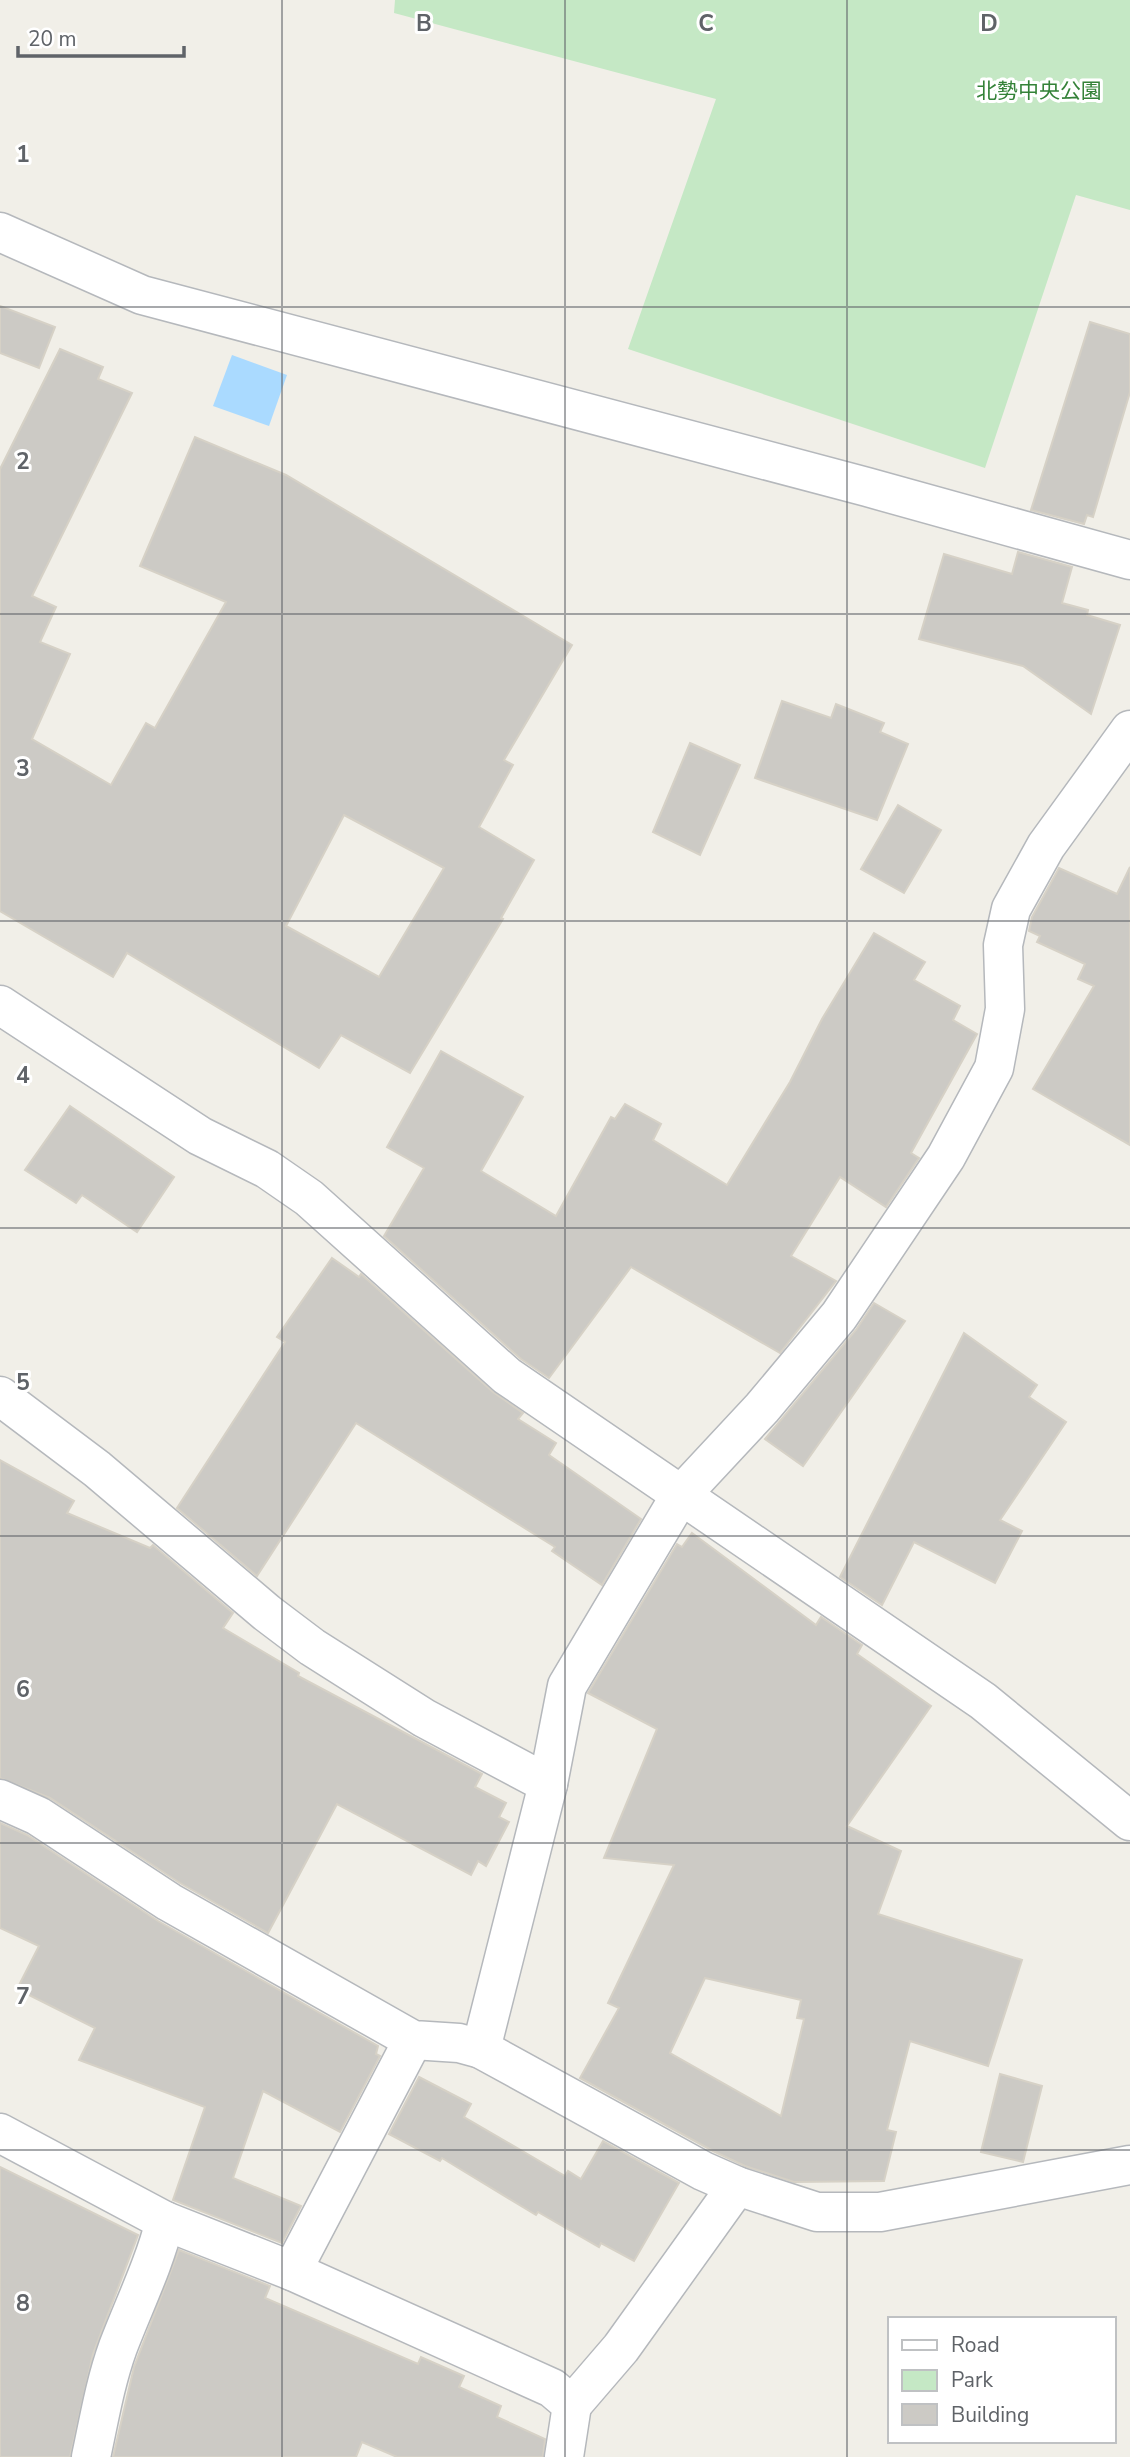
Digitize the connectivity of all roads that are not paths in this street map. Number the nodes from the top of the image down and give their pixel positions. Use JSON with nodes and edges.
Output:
{"nodes":[{"id":1,"x":0,"y":232,"type":"edge"},
{"id":2,"x":1130,"y":560,"type":"edge"},
{"id":3,"x":1130,"y":730,"type":"edge"},
{"id":4,"x":0,"y":1005,"type":"edge"},
{"id":5,"x":0,"y":1396,"type":"edge"},
{"id":6,"x":680,"y":1496,"type":"junction"},
{"id":7,"x":548,"y":1784,"type":"junction"},
{"id":8,"x":0,"y":1799,"type":"edge"},
{"id":9,"x":1130,"y":1821,"type":"edge"},
{"id":10,"x":413,"y":2040,"type":"junction"},
{"id":11,"x":481,"y":2049,"type":"junction"},
{"id":12,"x":0,"y":2133,"type":"edge"},
{"id":13,"x":1130,"y":2165,"type":"edge"},
{"id":14,"x":737,"y":2186,"type":"junction"},
{"id":15,"x":166,"y":2221,"type":"junction"},
{"id":16,"x":292,"y":2271,"type":"junction"},
{"id":17,"x":572,"y":2405,"type":"junction"},
{"id":18,"x":91,"y":2457,"type":"edge"},
{"id":19,"x":564,"y":2457,"type":"edge"}],
"edges":[{"from":1,"to":2,"type":"street"},
{"from":3,"to":6,"type":"street"},
{"from":4,"to":6,"type":"street"},
{"from":5,"to":7,"type":"street"},
{"from":6,"to":7,"type":"street"},
{"from":6,"to":9,"type":"street"},
{"from":7,"to":11,"type":"street"},
{"from":8,"to":10,"type":"street"},
{"from":10,"to":11,"type":"street"},
{"from":10,"to":16,"type":"street"},
{"from":11,"to":14,"type":"street"},
{"from":12,"to":15,"type":"street"},
{"from":13,"to":14,"type":"street"},
{"from":14,"to":17,"type":"street"},
{"from":15,"to":16,"type":"street"},
{"from":15,"to":18,"type":"street"},
{"from":16,"to":17,"type":"street"},
{"from":17,"to":19,"type":"street"}]}
